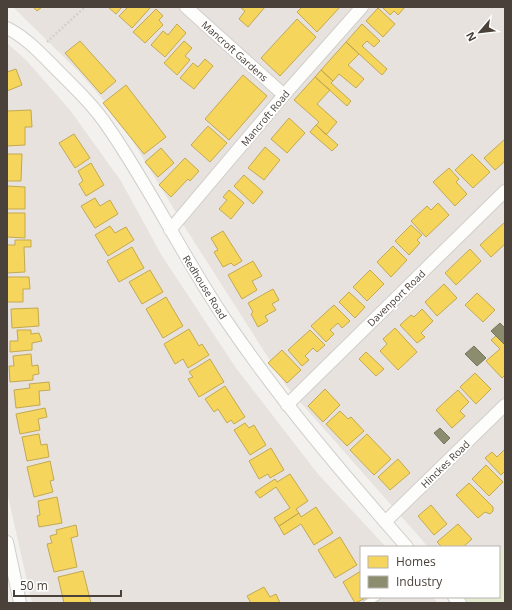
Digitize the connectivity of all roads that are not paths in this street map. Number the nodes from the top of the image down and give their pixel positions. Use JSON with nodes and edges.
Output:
{"nodes":[{"id":1,"x":186,"y":7,"type":"edge"},
{"id":2,"x":362,"y":7,"type":"edge"},
{"id":3,"x":7,"y":28,"type":"edge"},
{"id":4,"x":284,"y":95,"type":"junction"},
{"id":5,"x":505,"y":191,"type":"edge"},
{"id":6,"x":170,"y":230,"type":"junction"},
{"id":7,"x":287,"y":405,"type":"junction"},
{"id":8,"x":505,"y":405,"type":"edge"},
{"id":9,"x":385,"y":522,"type":"junction"},
{"id":10,"x":7,"y":542,"type":"edge"},
{"id":11,"x":406,"y":546,"type":"edge"},
{"id":12,"x":20,"y":603,"type":"edge"}],
"edges":[{"from":1,"to":4,"type":"street","name":"Mancroft Gardens"},
{"from":2,"to":4,"type":"street","name":"Mancroft Road"},
{"from":3,"to":6,"type":"street","name":"Redhouse Road"},
{"from":4,"to":6,"type":"street","name":"Mancroft Road"},
{"from":5,"to":7,"type":"street","name":"Davenport Road"},
{"from":6,"to":7,"type":"street","name":"Redhouse Road"},
{"from":7,"to":9,"type":"street","name":"Redhouse Road"},
{"from":8,"to":9,"type":"street","name":"Hinckes Road"},
{"from":9,"to":11,"type":"street","name":"Redhouse Road"},
{"from":10,"to":12,"type":"street"}]}
